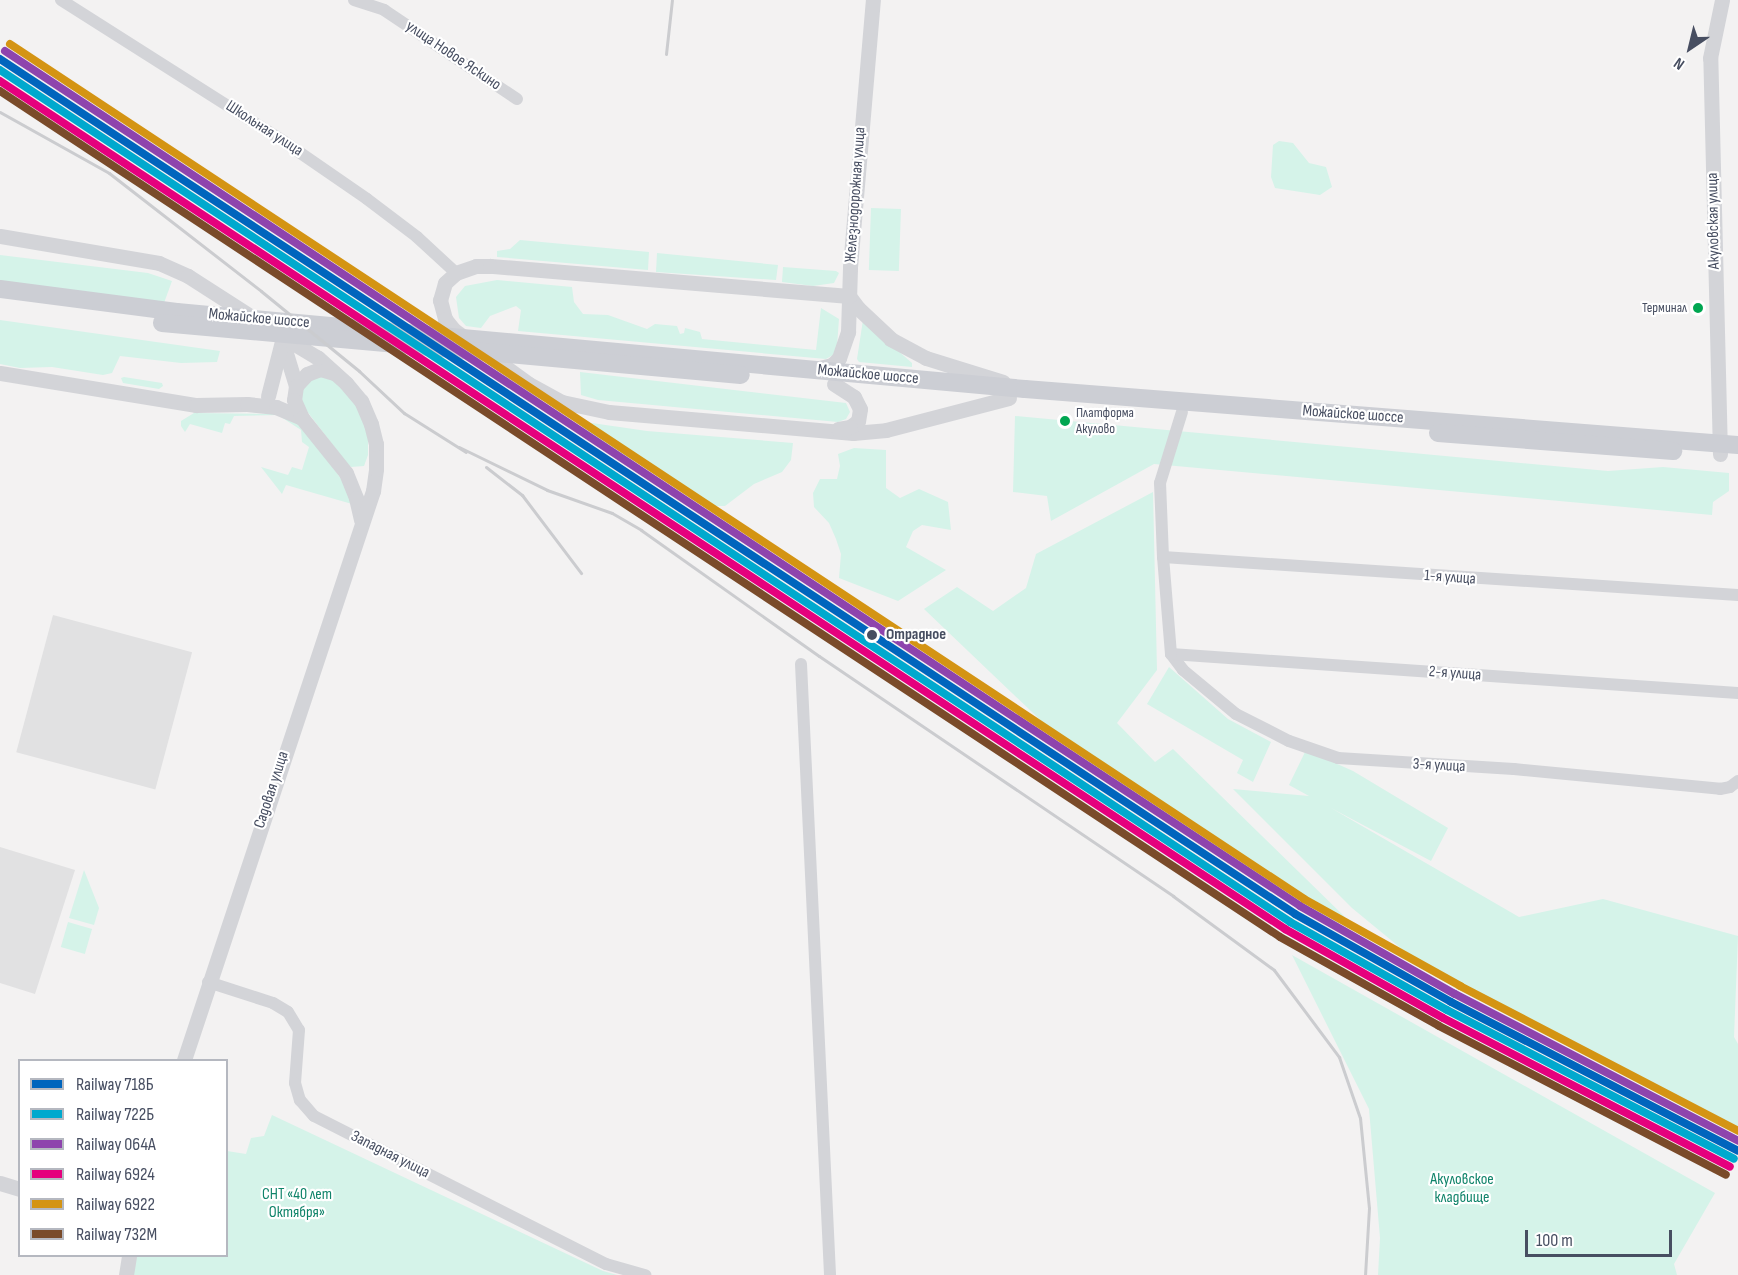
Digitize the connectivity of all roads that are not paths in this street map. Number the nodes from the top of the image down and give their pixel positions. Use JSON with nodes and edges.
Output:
{"nodes":[{"id":1,"x":61,"y":0,"type":"edge"},
{"id":2,"x":354,"y":0,"type":"edge"},
{"id":3,"x":873,"y":0,"type":"edge"},
{"id":4,"x":1722,"y":0,"type":"edge"},
{"id":5,"x":517,"y":99,"type":"dead end"},
{"id":6,"x":0,"y":236,"type":"edge"},
{"id":7,"x":456,"y":273,"type":"junction"},
{"id":8,"x":0,"y":289,"type":"edge"},
{"id":9,"x":849,"y":297,"type":"junction"},
{"id":10,"x":0,"y":302,"type":"edge"},
{"id":11,"x":281,"y":338,"type":"junction"},
{"id":12,"x":812,"y":370,"type":"junction"},
{"id":13,"x":0,"y":373,"type":"edge"},
{"id":14,"x":337,"y":374,"type":"junction"},
{"id":15,"x":834,"y":384,"type":"junction"},
{"id":16,"x":296,"y":387,"type":"junction"},
{"id":17,"x":1017,"y":394,"type":"junction"},
{"id":18,"x":268,"y":396,"type":"junction"},
{"id":19,"x":247,"y":404,"type":"junction"},
{"id":20,"x":1182,"y":412,"type":"junction"},
{"id":21,"x":302,"y":417,"type":"junction"},
{"id":22,"x":827,"y":431,"type":"junction"},
{"id":23,"x":1738,"y":445,"type":"edge"},
{"id":24,"x":1726,"y":451,"type":"edge"},
{"id":25,"x":376,"y":469,"type":"junction"},
{"id":26,"x":346,"y":473,"type":"junction"},
{"id":27,"x":361,"y":520,"type":"junction"},
{"id":28,"x":1162,"y":557,"type":"junction"},
{"id":29,"x":1738,"y":595,"type":"edge"},
{"id":30,"x":1171,"y":654,"type":"junction"},
{"id":31,"x":801,"y":664,"type":"dead end"},
{"id":32,"x":1738,"y":693,"type":"edge"},
{"id":33,"x":1738,"y":781,"type":"edge"},
{"id":34,"x":208,"y":982,"type":"junction"},
{"id":35,"x":184,"y":1059,"type":"edge"},
{"id":36,"x":0,"y":1183,"type":"edge"},
{"id":37,"x":18,"y":1188,"type":"edge"},
{"id":38,"x":129,"y":1257,"type":"edge"},
{"id":39,"x":126,"y":1275,"type":"edge"},
{"id":40,"x":645,"y":1275,"type":"edge"},
{"id":41,"x":830,"y":1275,"type":"edge"}],
"edges":[{"from":1,"to":7,"type":"street","name":"Школьная улица"},
{"from":2,"to":5,"type":"street","name":"улица Новое Яскино"},
{"from":3,"to":9,"type":"street","name":"Железнодорожная улица"},
{"from":4,"to":24,"type":"street","name":"Акуловская улица"},
{"from":6,"to":11,"type":"street","name":"Садовая улица"},
{"from":7,"to":9,"type":"street"},
{"from":7,"to":22,"type":"street"},
{"from":8,"to":12,"type":"main road","name":"Можайское шоссе"},
{"from":9,"to":12,"type":"street","name":"Железнодорожная улица"},
{"from":9,"to":17,"type":"street"},
{"from":10,"to":15,"type":"main road","name":"Можайское шоссе"},
{"from":11,"to":14,"type":"street","name":"Садовая улица"},
{"from":11,"to":16,"type":"street"},
{"from":11,"to":18,"type":"street"},
{"from":12,"to":17,"type":"main road","name":"Можайское шоссе"},
{"from":13,"to":19,"type":"street"},
{"from":14,"to":16,"type":"street"},
{"from":14,"to":25,"type":"street","name":"Садовая улица"},
{"from":15,"to":17,"type":"main road","name":"Можайское шоссе"},
{"from":15,"to":22,"type":"street"},
{"from":16,"to":18,"type":"street"},
{"from":16,"to":21,"type":"street"},
{"from":17,"to":20,"type":"main road","name":"Можайское шоссе"},
{"from":17,"to":22,"type":"street"},
{"from":17,"to":24,"type":"main road","name":"Можайское шоссе"},
{"from":18,"to":19,"type":"street"},
{"from":19,"to":21,"type":"street"},
{"from":20,"to":24,"type":"main road","name":"Можайское шоссе"},
{"from":20,"to":28,"type":"street"},
{"from":21,"to":26,"type":"street"},
{"from":23,"to":24,"type":"main road","name":"Можайское шоссе"},
{"from":25,"to":26,"type":"street"},
{"from":25,"to":27,"type":"street","name":"Садовая улица"},
{"from":26,"to":27,"type":"street"},
{"from":27,"to":34,"type":"street","name":"Садовая улица"},
{"from":28,"to":29,"type":"street","name":"1-я улица"},
{"from":28,"to":30,"type":"street"},
{"from":30,"to":32,"type":"street","name":"2-я улица"},
{"from":30,"to":33,"type":"street","name":"3-я улица"},
{"from":31,"to":41,"type":"street"},
{"from":34,"to":35,"type":"street","name":"Садовая улица"},
{"from":34,"to":40,"type":"street","name":"Западная улица"},
{"from":36,"to":37,"type":"street"},
{"from":38,"to":39,"type":"street"}]}
